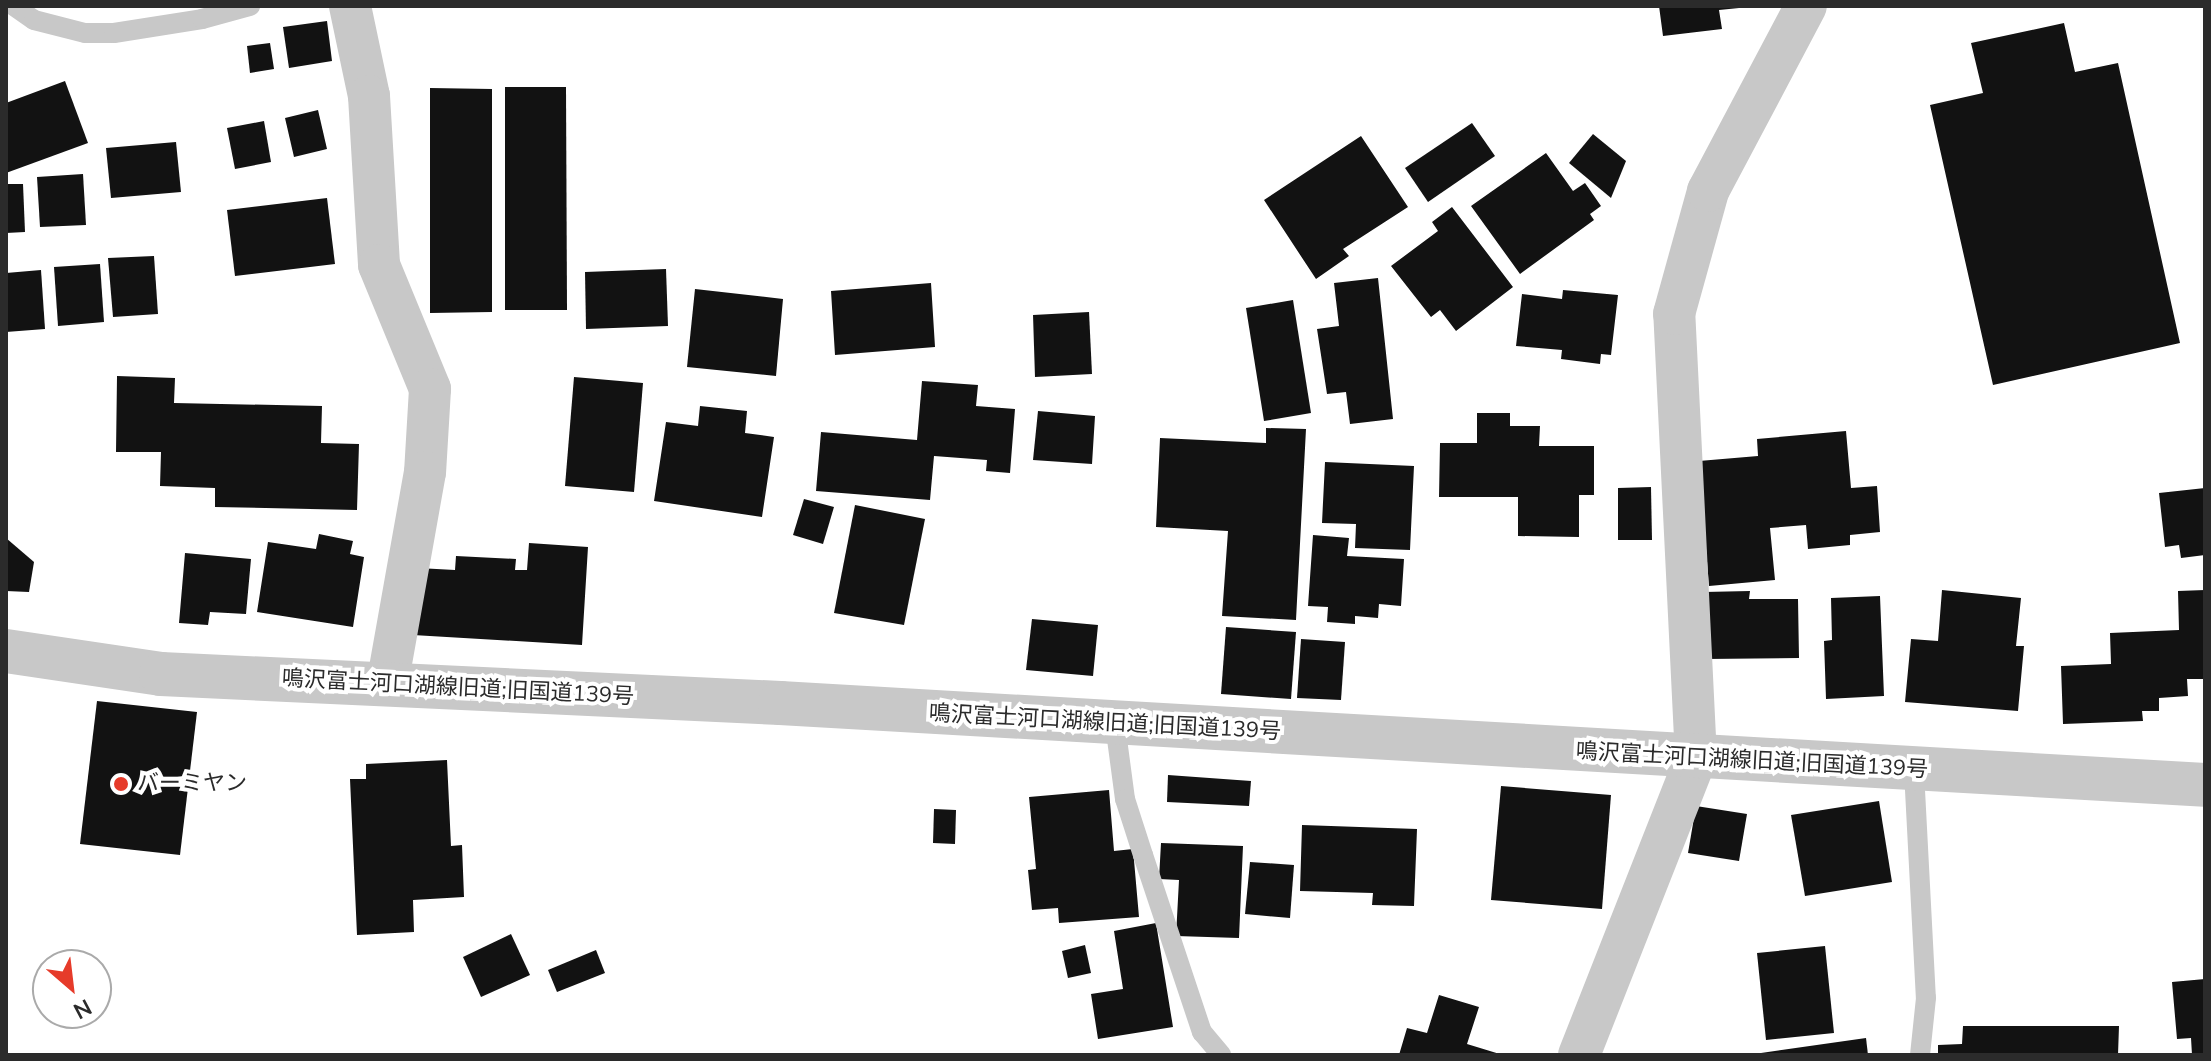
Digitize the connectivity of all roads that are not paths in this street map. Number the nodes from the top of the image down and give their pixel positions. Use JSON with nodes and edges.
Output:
{"nodes":[{"id":1,"x":14,"y":6,"type":"edge"},
{"id":2,"x":250,"y":6,"type":"edge"},
{"id":3,"x":350,"y":6,"type":"edge"},
{"id":4,"x":1806,"y":6,"type":"edge"},
{"id":5,"x":6,"y":651,"type":"edge"},
{"id":6,"x":387,"y":685,"type":"junction"},
{"id":7,"x":1115,"y":724,"type":"junction"},
{"id":8,"x":1696,"y":758,"type":"junction"},
{"id":9,"x":1914,"y":771,"type":"junction"},
{"id":10,"x":2205,"y":785,"type":"edge"},
{"id":11,"x":1221,"y":1055,"type":"edge"},
{"id":12,"x":1579,"y":1055,"type":"edge"},
{"id":13,"x":1920,"y":1055,"type":"edge"}],
"edges":[{"from":1,"to":2,"type":"lane"},
{"from":3,"to":6,"type":"street"},
{"from":4,"to":8,"type":"street"},
{"from":5,"to":6,"type":"street","name":"鳴沢富士河口湖線旧道;旧国道139号"},
{"from":6,"to":7,"type":"street","name":"鳴沢富士河口湖線旧道;旧国道139号"},
{"from":7,"to":8,"type":"street","name":"鳴沢富士河口湖線旧道;旧国道139号"},
{"from":7,"to":11,"type":"lane"},
{"from":8,"to":9,"type":"street","name":"鳴沢富士河口湖線旧道;旧国道139号"},
{"from":8,"to":12,"type":"street"},
{"from":9,"to":10,"type":"street","name":"鳴沢富士河口湖線旧道;旧国道139号"},
{"from":9,"to":13,"type":"lane"}]}
